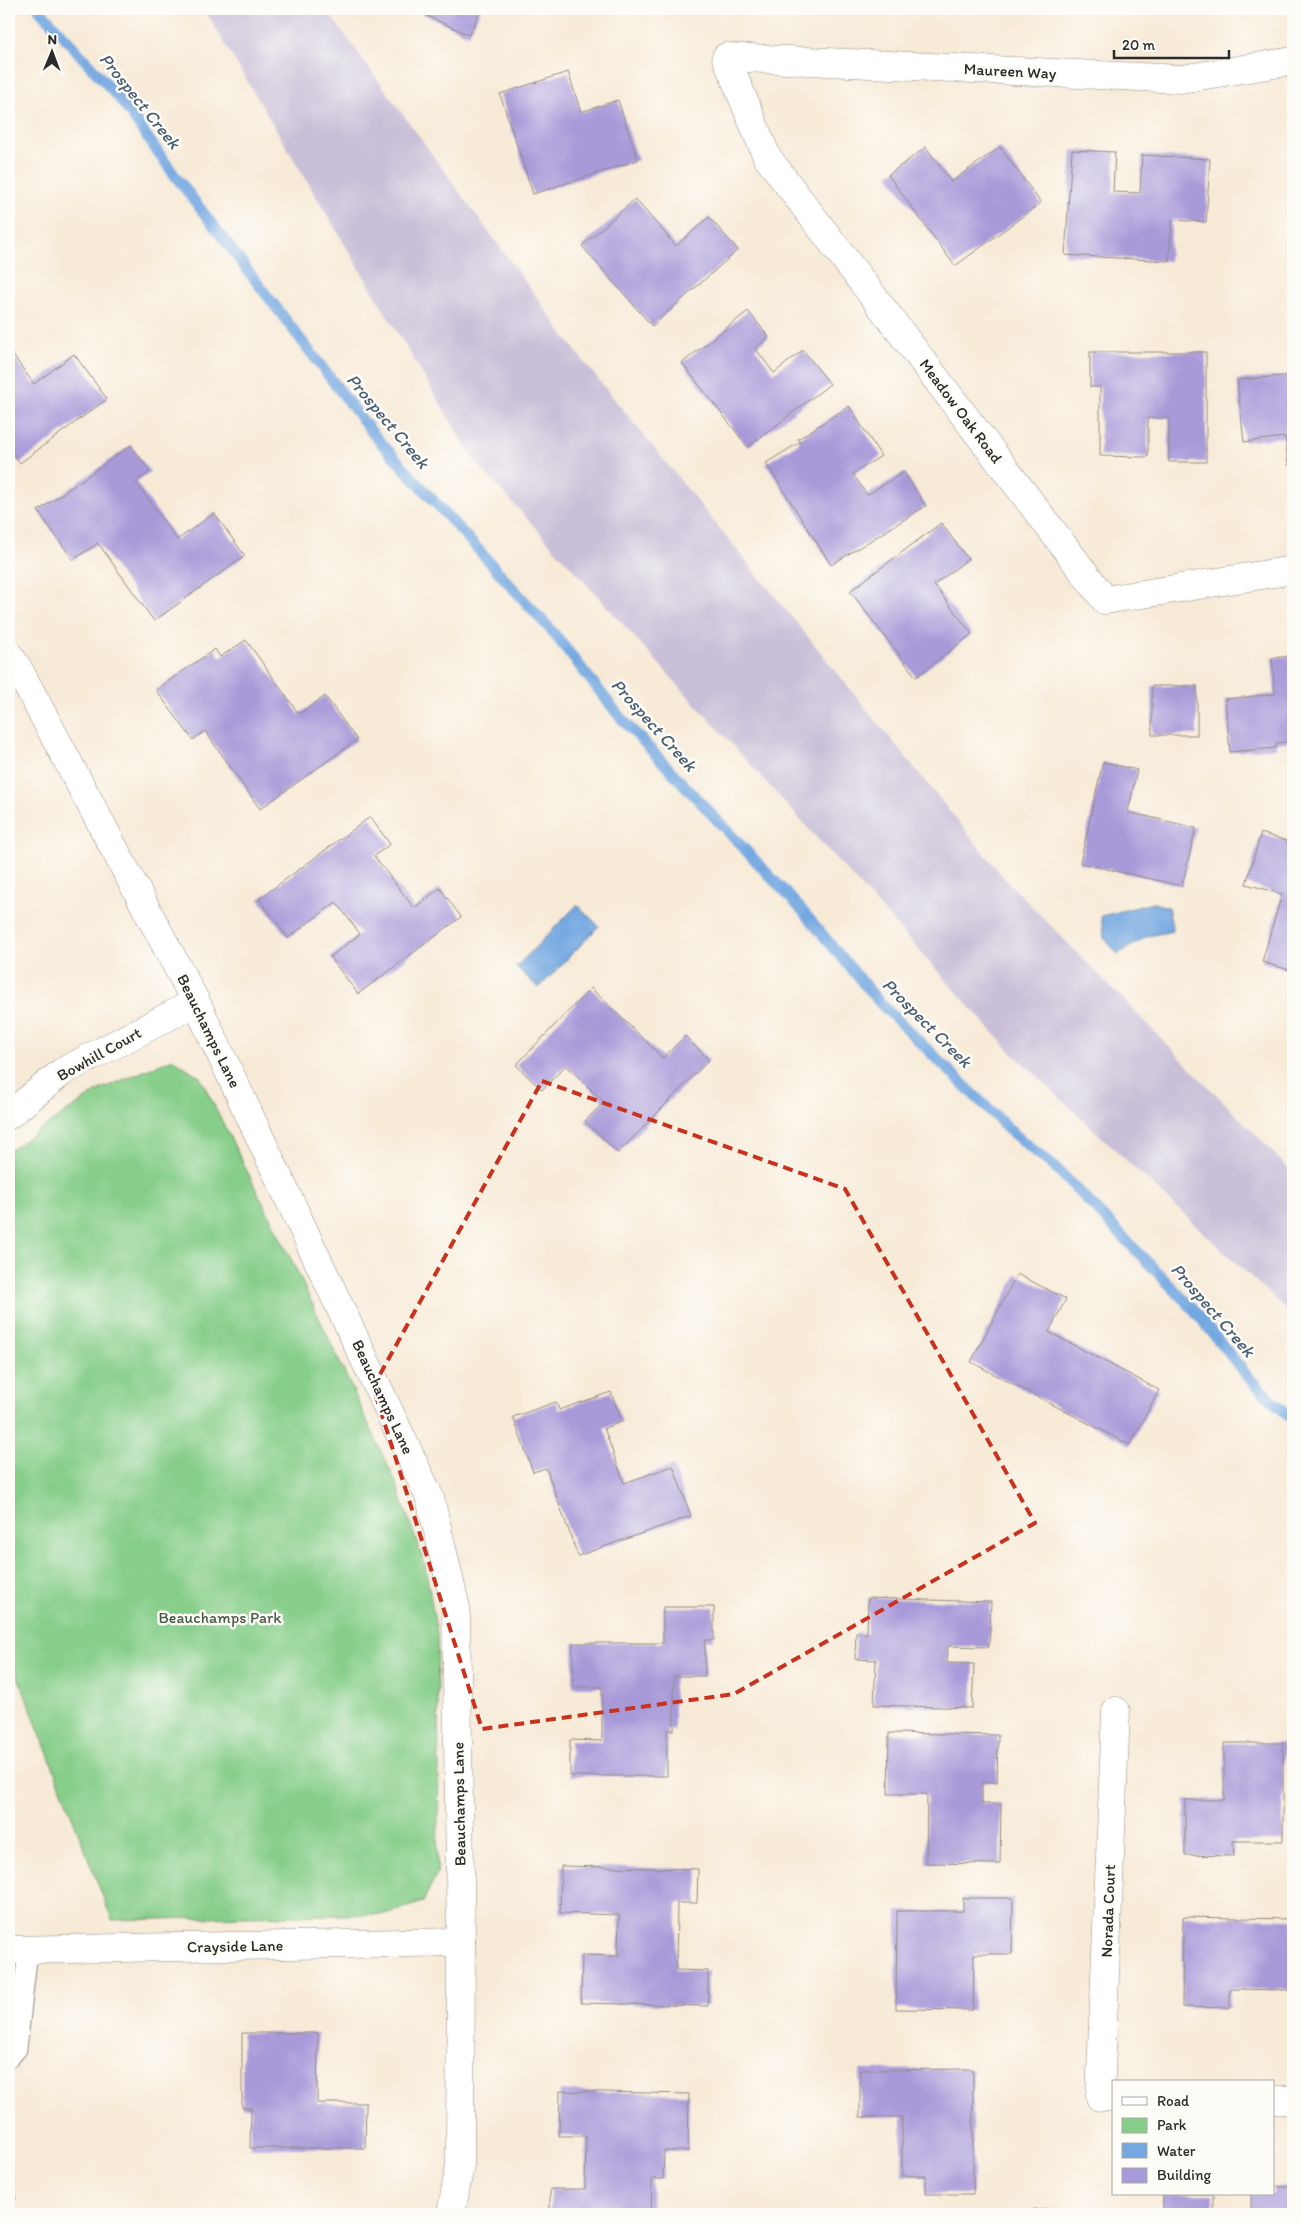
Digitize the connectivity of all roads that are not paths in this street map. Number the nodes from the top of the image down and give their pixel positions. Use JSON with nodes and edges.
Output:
{"nodes":[{"id":1,"x":726,"y":57,"type":"joint"},
{"id":2,"x":1293,"y":62,"type":"edge"},
{"id":3,"x":1293,"y":570,"type":"edge"},
{"id":4,"x":9,"y":656,"type":"edge"},
{"id":5,"x":196,"y":1002,"type":"junction"},
{"id":6,"x":9,"y":1115,"type":"edge"},
{"id":7,"x":1116,"y":1711,"type":"dead end"},
{"id":8,"x":461,"y":1942,"type":"junction"},
{"id":9,"x":19,"y":1950,"type":"edge"},
{"id":10,"x":9,"y":2058,"type":"edge"},
{"id":11,"x":1112,"y":2097,"type":"edge"},
{"id":12,"x":1274,"y":2100,"type":"edge"},
{"id":13,"x":1293,"y":2100,"type":"edge"},
{"id":14,"x":451,"y":2214,"type":"edge"}],
"edges":[{"from":1,"to":2,"type":"street","name":"Maureen Way"},
{"from":1,"to":3,"type":"street","name":"Meadow Oak Road"},
{"from":4,"to":5,"type":"street","name":"Beauchamps Lane"},
{"from":5,"to":6,"type":"street","name":"Bowhill Court"},
{"from":5,"to":8,"type":"street","name":"Beauchamps Lane"},
{"from":7,"to":11,"type":"street","name":"Norada Court"},
{"from":8,"to":9,"type":"street","name":"Crayside Lane"},
{"from":8,"to":14,"type":"street","name":"Beauchamps Lane"},
{"from":9,"to":10,"type":"lane"},
{"from":12,"to":13,"type":"street"}]}
